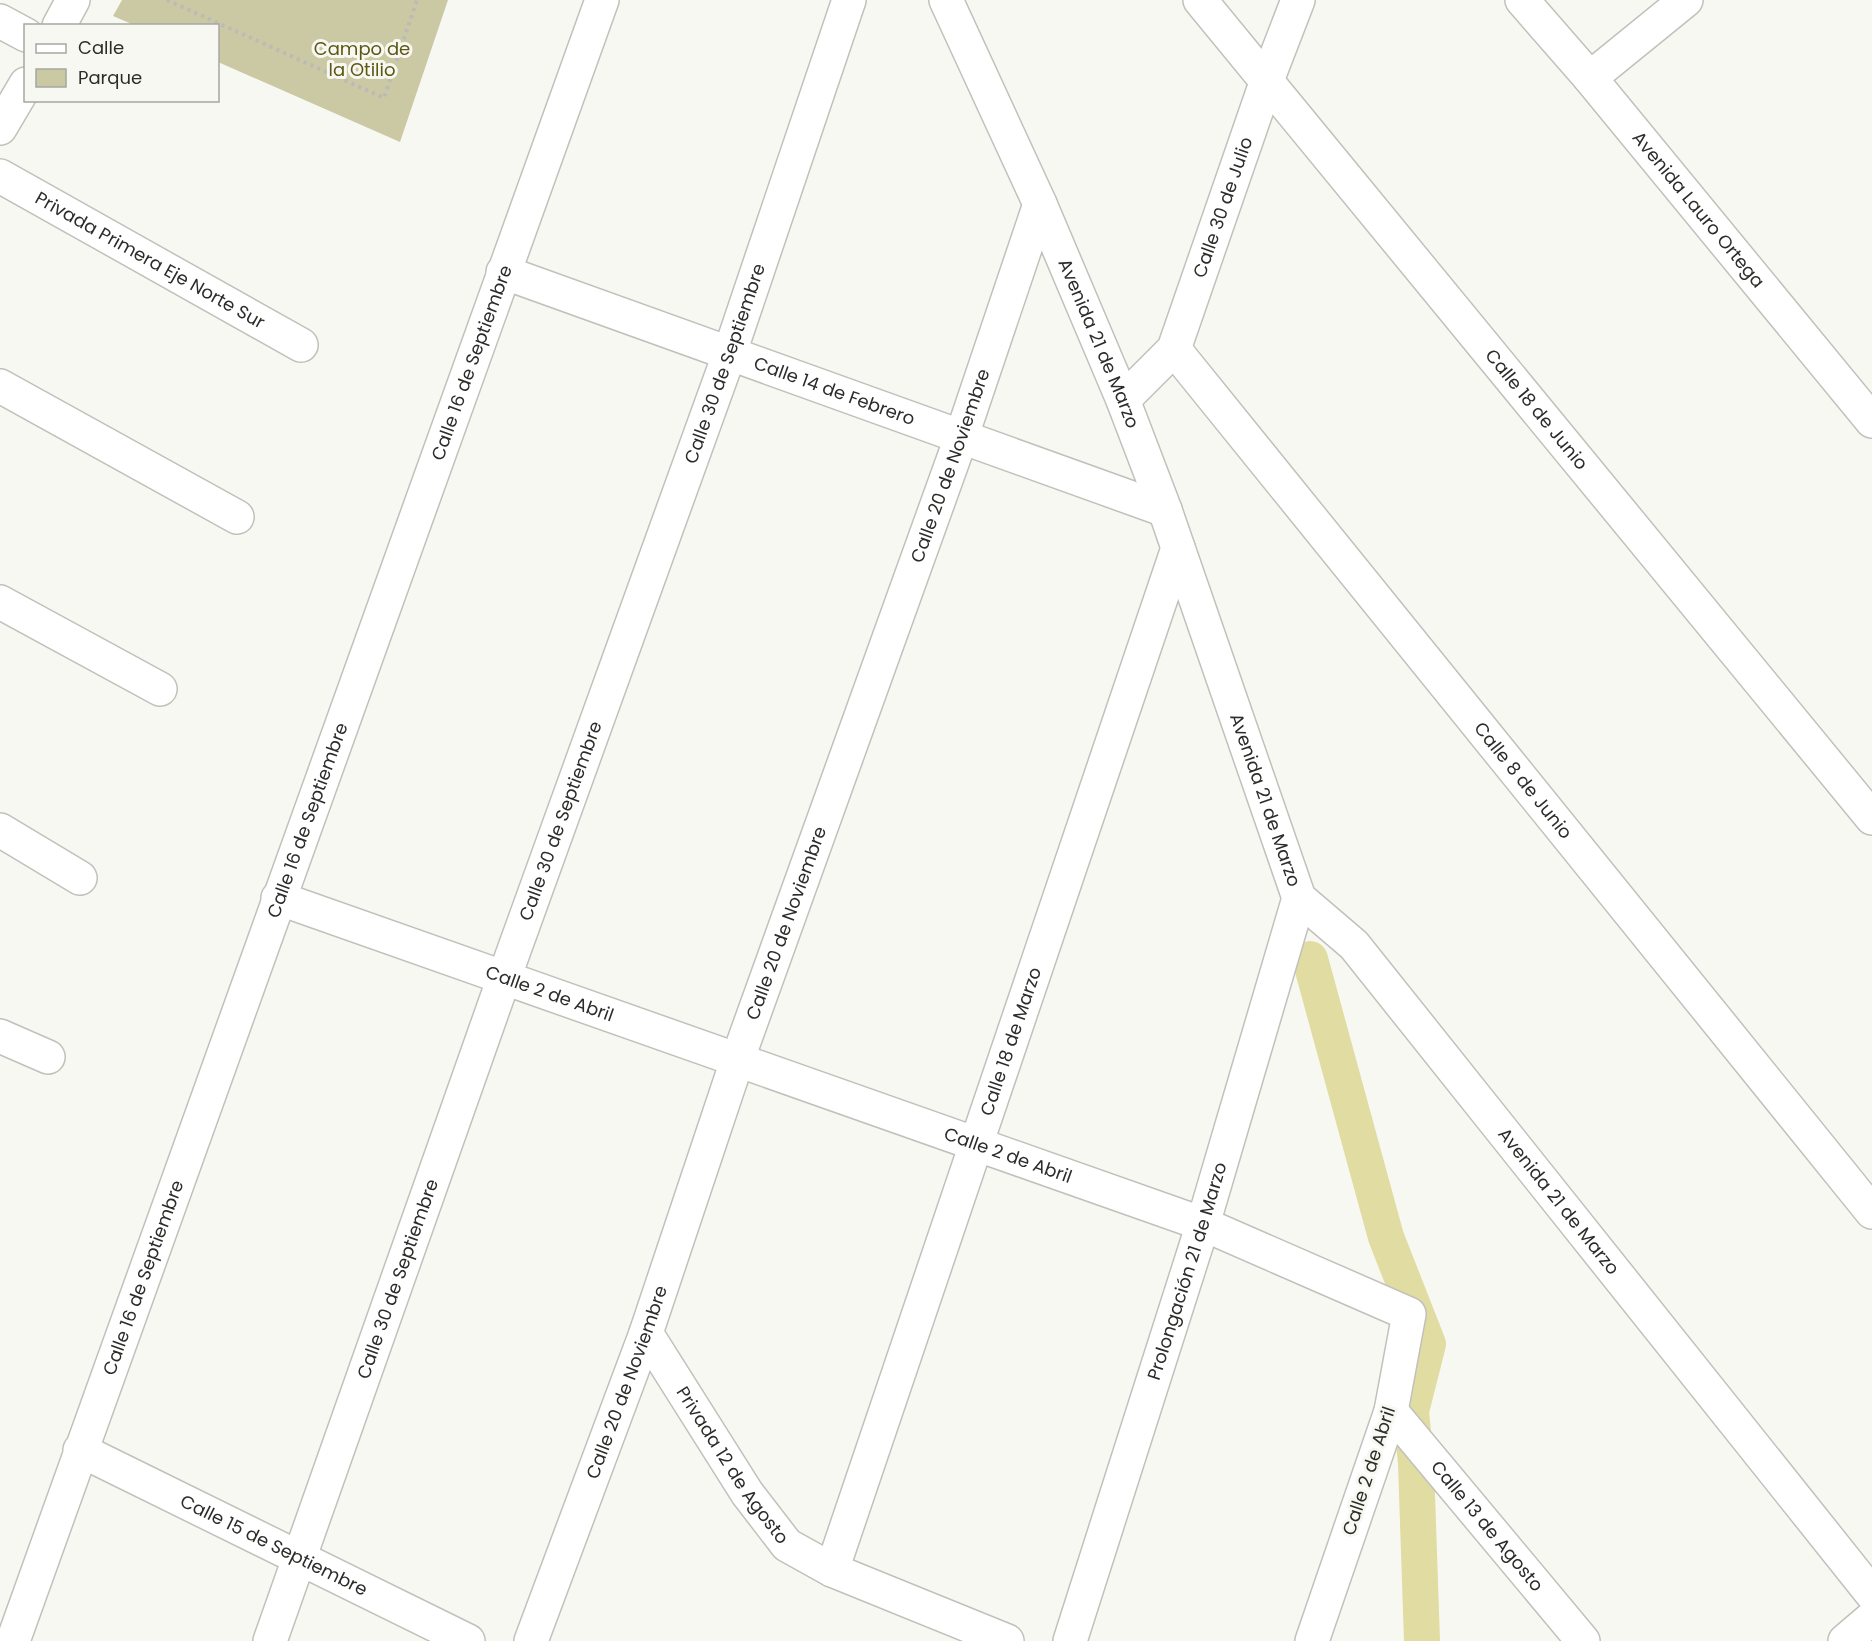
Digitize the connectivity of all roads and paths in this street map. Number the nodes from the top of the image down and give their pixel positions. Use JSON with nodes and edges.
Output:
{"nodes":[{"id":1,"x":73,"y":0,"type":"edge"},
{"id":2,"x":167,"y":0,"type":"edge"},
{"id":3,"x":417,"y":0,"type":"edge"},
{"id":4,"x":602,"y":0,"type":"edge"},
{"id":5,"x":849,"y":0,"type":"edge"},
{"id":6,"x":945,"y":0,"type":"edge"},
{"id":7,"x":1200,"y":0,"type":"edge"},
{"id":8,"x":1298,"y":0,"type":"edge"},
{"id":9,"x":1522,"y":0,"type":"edge"},
{"id":10,"x":1686,"y":0,"type":"edge"},
{"id":11,"x":0,"y":21,"type":"edge"},
{"id":12,"x":60,"y":24,"type":"edge"},
{"id":13,"x":24,"y":34,"type":"edge"},
{"id":14,"x":1590,"y":78,"type":"junction"},
{"id":15,"x":1266,"y":83,"type":"junction"},
{"id":16,"x":24,"y":87,"type":"edge"},
{"id":17,"x":0,"y":128,"type":"edge"},
{"id":18,"x":0,"y":176,"type":"edge"},
{"id":19,"x":1040,"y":204,"type":"junction"},
{"id":20,"x":503,"y":272,"type":"junction"},
{"id":21,"x":301,"y":345,"type":"dead end"},
{"id":22,"x":1174,"y":349,"type":"junction"},
{"id":23,"x":729,"y":355,"type":"junction"},
{"id":24,"x":0,"y":386,"type":"edge"},
{"id":25,"x":1123,"y":400,"type":"junction"},
{"id":26,"x":1872,"y":422,"type":"edge"},
{"id":27,"x":960,"y":438,"type":"junction"},
{"id":28,"x":1166,"y":510,"type":"junction"},
{"id":29,"x":237,"y":517,"type":"dead end"},
{"id":30,"x":1178,"y":548,"type":"junction"},
{"id":31,"x":0,"y":602,"type":"edge"},
{"id":32,"x":160,"y":689,"type":"dead end"},
{"id":33,"x":1872,"y":818,"type":"edge"},
{"id":34,"x":0,"y":830,"type":"edge"},
{"id":35,"x":80,"y":878,"type":"dead end"},
{"id":36,"x":278,"y":898,"type":"junction"},
{"id":37,"x":1299,"y":898,"type":"junction"},
{"id":38,"x":504,"y":978,"type":"junction"},
{"id":39,"x":0,"y":1036,"type":"edge"},
{"id":40,"x":48,"y":1057,"type":"dead end"},
{"id":41,"x":738,"y":1058,"type":"junction"},
{"id":42,"x":975,"y":1144,"type":"junction"},
{"id":43,"x":1872,"y":1212,"type":"edge"},
{"id":44,"x":1203,"y":1224,"type":"junction"},
{"id":45,"x":646,"y":1333,"type":"junction"},
{"id":46,"x":1400,"y":1422,"type":"junction"},
{"id":47,"x":80,"y":1450,"type":"junction"},
{"id":48,"x":301,"y":1559,"type":"junction"},
{"id":49,"x":832,"y":1570,"type":"junction"},
{"id":50,"x":1872,"y":1594,"type":"edge"},
{"id":51,"x":1872,"y":1618,"type":"edge"},
{"id":52,"x":13,"y":1641,"type":"edge"},
{"id":53,"x":270,"y":1641,"type":"edge"},
{"id":54,"x":468,"y":1641,"type":"edge"},
{"id":55,"x":531,"y":1641,"type":"edge"},
{"id":56,"x":1007,"y":1641,"type":"edge"},
{"id":57,"x":1070,"y":1641,"type":"edge"},
{"id":58,"x":1312,"y":1641,"type":"edge"},
{"id":59,"x":1583,"y":1641,"type":"edge"},
{"id":60,"x":1845,"y":1641,"type":"edge"}],
"edges":[{"from":1,"to":12,"type":"street"},
{"from":2,"to":3,"type":"path"},
{"from":4,"to":20,"type":"street","name":"Calle 16 de Septiembre"},
{"from":5,"to":23,"type":"street","name":"Calle 30 de Septiembre"},
{"from":6,"to":19,"type":"street","name":"Avenida 21 de Marzo"},
{"from":7,"to":15,"type":"street","name":"Calle 18 de Junio"},
{"from":8,"to":15,"type":"street","name":"Calle 30 de Julio"},
{"from":9,"to":14,"type":"street","name":"Avenida Lauro Ortega"},
{"from":10,"to":14,"type":"street"},
{"from":11,"to":13,"type":"street"},
{"from":14,"to":26,"type":"street","name":"Avenida Lauro Ortega"},
{"from":15,"to":22,"type":"street","name":"Calle 30 de Julio"},
{"from":15,"to":33,"type":"street","name":"Calle 18 de Junio"},
{"from":16,"to":17,"type":"street"},
{"from":18,"to":21,"type":"street","name":"Privada Primera Eje Norte Sur"},
{"from":19,"to":25,"type":"street","name":"Avenida 21 de Marzo"},
{"from":19,"to":27,"type":"street","name":"Calle 20 de Noviembre"},
{"from":20,"to":23,"type":"street","name":"Calle 14 de Febrero"},
{"from":20,"to":36,"type":"street","name":"Calle 16 de Septiembre"},
{"from":22,"to":25,"type":"street","name":"Calle 30 de Julio"},
{"from":22,"to":43,"type":"street","name":"Calle 8 de Junio"},
{"from":23,"to":27,"type":"street","name":"Calle 14 de Febrero"},
{"from":23,"to":38,"type":"street","name":"Calle 30 de Septiembre"},
{"from":24,"to":29,"type":"street"},
{"from":25,"to":28,"type":"street","name":"Avenida 21 de Marzo"},
{"from":27,"to":28,"type":"street","name":"Calle 14 de Febrero"},
{"from":27,"to":41,"type":"street","name":"Calle 20 de Noviembre"},
{"from":28,"to":30,"type":"street","name":"Avenida 21 de Marzo"},
{"from":30,"to":37,"type":"street","name":"Avenida 21 de Marzo"},
{"from":30,"to":42,"type":"street","name":"Calle 18 de Marzo"},
{"from":31,"to":32,"type":"street"},
{"from":34,"to":35,"type":"street"},
{"from":36,"to":38,"type":"street","name":"Calle 2 de Abril"},
{"from":36,"to":47,"type":"street","name":"Calle 16 de Septiembre"},
{"from":37,"to":44,"type":"street","name":"Prolongación 21 de Marzo"},
{"from":37,"to":50,"type":"street","name":"Avenida 21 de Marzo"},
{"from":38,"to":41,"type":"street","name":"Calle 2 de Abril"},
{"from":38,"to":48,"type":"street","name":"Calle 30 de Septiembre"},
{"from":39,"to":40,"type":"street"},
{"from":41,"to":42,"type":"street","name":"Calle 2 de Abril"},
{"from":41,"to":45,"type":"street","name":"Calle 20 de Noviembre"},
{"from":42,"to":44,"type":"street","name":"Calle 2 de Abril"},
{"from":42,"to":49,"type":"street","name":"Calle 18 de Marzo"},
{"from":44,"to":46,"type":"street","name":"Calle 2 de Abril"},
{"from":44,"to":57,"type":"street","name":"Prolongación 21 de Marzo"},
{"from":45,"to":49,"type":"street","name":"Privada 12 de Agosto"},
{"from":45,"to":55,"type":"street","name":"Calle 20 de Noviembre"},
{"from":46,"to":58,"type":"street","name":"Calle 2 de Abril"},
{"from":46,"to":59,"type":"street","name":"Calle 13 de Agosto"},
{"from":47,"to":48,"type":"street","name":"Calle 15 de Septiembre"},
{"from":47,"to":52,"type":"street","name":"Calle 16 de Septiembre"},
{"from":48,"to":53,"type":"street","name":"Calle 30 de Septiembre"},
{"from":48,"to":54,"type":"street","name":"Calle 15 de Septiembre"},
{"from":49,"to":56,"type":"street","name":"Privada 12 de Agosto"},
{"from":51,"to":60,"type":"street"}]}
